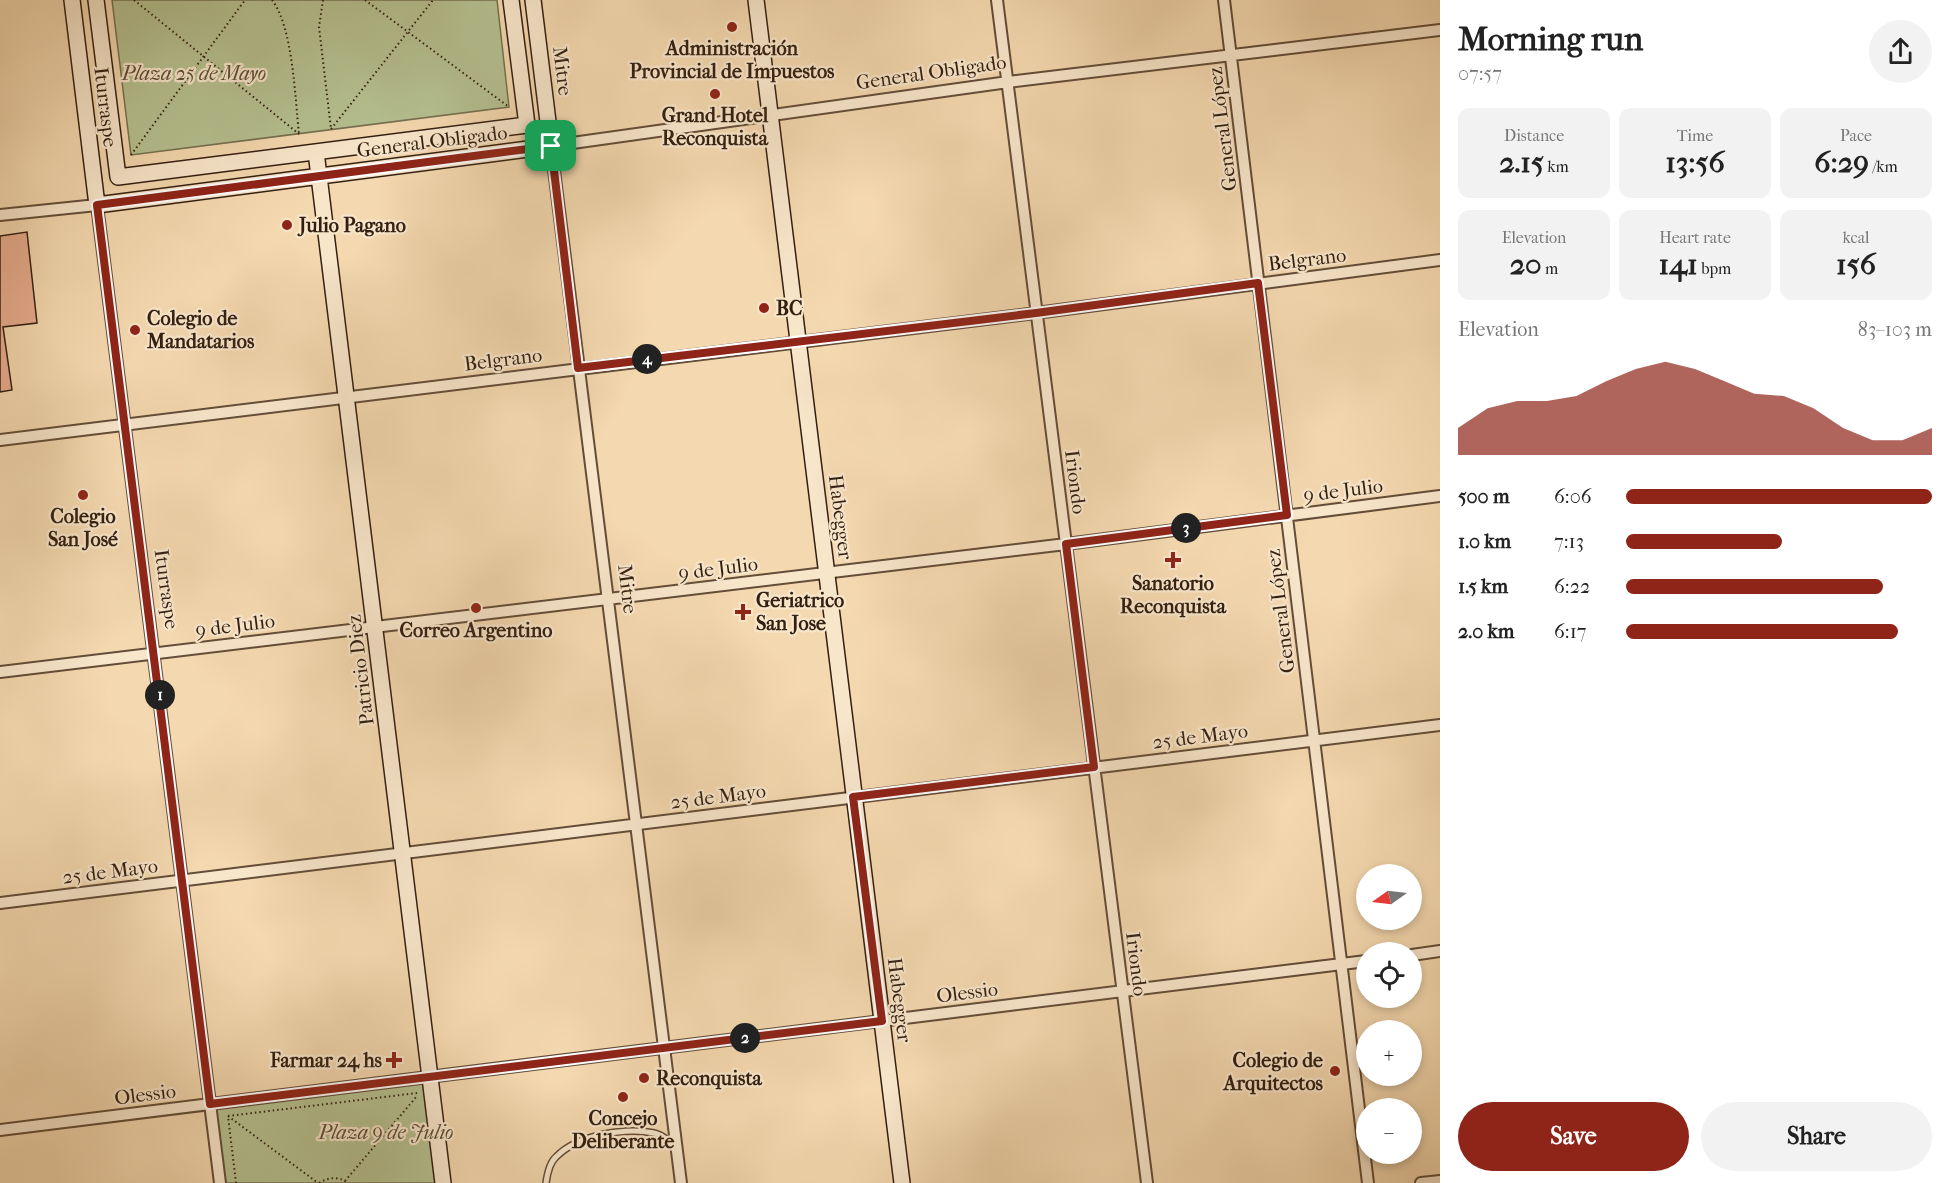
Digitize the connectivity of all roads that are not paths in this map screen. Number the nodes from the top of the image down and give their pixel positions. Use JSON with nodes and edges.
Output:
{"nodes":[{"id":1,"x":72,"y":0,"type":"edge"},
{"id":2,"x":96,"y":0,"type":"edge"},
{"id":3,"x":511,"y":0,"type":"edge"},
{"id":4,"x":533,"y":0,"type":"edge"},
{"id":5,"x":756,"y":0,"type":"edge"},
{"id":6,"x":997,"y":0,"type":"edge"},
{"id":7,"x":1224,"y":0,"type":"edge"},
{"id":8,"x":1440,"y":30,"type":"edge"},
{"id":9,"x":1231,"y":55,"type":"junction"},
{"id":10,"x":1008,"y":82,"type":"junction"},
{"id":11,"x":771,"y":115,"type":"junction"},
{"id":12,"x":551,"y":146,"type":"junction"},
{"id":13,"x":316,"y":152,"type":"junction"},
{"id":14,"x":319,"y":177,"type":"junction"},
{"id":15,"x":97,"y":205,"type":"junction"},
{"id":16,"x":0,"y":215,"type":"edge"},
{"id":17,"x":1440,"y":260,"type":"edge"},
{"id":18,"x":1258,"y":283,"type":"junction"},
{"id":19,"x":1036,"y":313,"type":"junction"},
{"id":20,"x":797,"y":341,"type":"junction"},
{"id":21,"x":578,"y":368,"type":"junction"},
{"id":22,"x":345,"y":397,"type":"junction"},
{"id":23,"x":124,"y":425,"type":"junction"},
{"id":24,"x":0,"y":440,"type":"edge"},
{"id":25,"x":1440,"y":496,"type":"edge"},
{"id":26,"x":1287,"y":515,"type":"junction"},
{"id":27,"x":1066,"y":544,"type":"junction"},
{"id":28,"x":826,"y":573,"type":"junction"},
{"id":29,"x":608,"y":600,"type":"junction"},
{"id":30,"x":376,"y":626,"type":"junction"},
{"id":31,"x":155,"y":653,"type":"junction"},
{"id":32,"x":0,"y":672,"type":"edge"},
{"id":33,"x":1440,"y":724,"type":"edge"},
{"id":34,"x":1313,"y":740,"type":"junction"},
{"id":35,"x":1094,"y":767,"type":"junction"},
{"id":36,"x":853,"y":797,"type":"junction"},
{"id":37,"x":636,"y":824,"type":"junction"},
{"id":38,"x":402,"y":853,"type":"junction"},
{"id":39,"x":183,"y":880,"type":"junction"},
{"id":40,"x":0,"y":903,"type":"edge"},
{"id":41,"x":1440,"y":951,"type":"edge"},
{"id":42,"x":1422,"y":954,"type":"edge"},
{"id":43,"x":1356,"y":962,"type":"edge"},
{"id":44,"x":1341,"y":964,"type":"junction"},
{"id":45,"x":1123,"y":991,"type":"junction"},
{"id":46,"x":882,"y":1021,"type":"junction"},
{"id":47,"x":665,"y":1047,"type":"junction"},
{"id":48,"x":430,"y":1076,"type":"junction"},
{"id":49,"x":210,"y":1104,"type":"junction"},
{"id":50,"x":0,"y":1130,"type":"edge"},
{"id":51,"x":676,"y":1146,"type":"junction"},
{"id":52,"x":1440,"y":1181,"type":"edge"},
{"id":53,"x":220,"y":1183,"type":"edge"},
{"id":54,"x":443,"y":1183,"type":"edge"},
{"id":55,"x":546,"y":1183,"type":"edge"},
{"id":56,"x":681,"y":1183,"type":"edge"},
{"id":57,"x":902,"y":1183,"type":"edge"},
{"id":58,"x":1147,"y":1183,"type":"edge"},
{"id":59,"x":1368,"y":1183,"type":"edge"},
{"id":60,"x":1421,"y":1183,"type":"edge"}],
"edges":[{"from":1,"to":15,"type":"main road","name":"Iturraspe"},
{"from":2,"to":13,"type":"main road","name":"Iturraspe"},
{"from":3,"to":13,"type":"main road"},
{"from":4,"to":12,"type":"main road","name":"Mitre"},
{"from":5,"to":11,"type":"main road","name":"Habegger"},
{"from":6,"to":10,"type":"street","name":"Iriondo"},
{"from":7,"to":9,"type":"street","name":"General López"},
{"from":8,"to":9,"type":"street","name":"General Obligado"},
{"from":9,"to":10,"type":"street","name":"General Obligado"},
{"from":9,"to":18,"type":"street","name":"General López"},
{"from":10,"to":11,"type":"street","name":"General Obligado"},
{"from":10,"to":19,"type":"street","name":"Iriondo"},
{"from":11,"to":12,"type":"street","name":"General Obligado"},
{"from":11,"to":20,"type":"main road","name":"Habegger"},
{"from":12,"to":14,"type":"main road","name":"General Obligado"},
{"from":12,"to":21,"type":"street","name":"Mitre"},
{"from":13,"to":14,"type":"main road","name":"Patricio Diez"},
{"from":14,"to":15,"type":"main road","name":"General Obligado"},
{"from":14,"to":22,"type":"main road","name":"Patricio Diez"},
{"from":15,"to":16,"type":"street","name":"General Obligado"},
{"from":15,"to":23,"type":"street","name":"Iturraspe"},
{"from":17,"to":18,"type":"street","name":"Belgrano"},
{"from":18,"to":19,"type":"street","name":"Belgrano"},
{"from":18,"to":26,"type":"street","name":"General López"},
{"from":19,"to":20,"type":"street","name":"Belgrano"},
{"from":19,"to":27,"type":"street","name":"Iriondo"},
{"from":20,"to":21,"type":"street","name":"Belgrano"},
{"from":20,"to":28,"type":"main road","name":"Habegger"},
{"from":21,"to":22,"type":"street","name":"Belgrano"},
{"from":21,"to":29,"type":"street","name":"Mitre"},
{"from":22,"to":23,"type":"street","name":"Belgrano"},
{"from":22,"to":30,"type":"main road","name":"Patricio Diez"},
{"from":23,"to":24,"type":"street","name":"Belgrano"},
{"from":23,"to":31,"type":"street","name":"Iturraspe"},
{"from":25,"to":26,"type":"street","name":"9 de Julio"},
{"from":26,"to":27,"type":"street","name":"9 de Julio"},
{"from":26,"to":34,"type":"street","name":"General López"},
{"from":27,"to":28,"type":"street","name":"9 de Julio"},
{"from":27,"to":35,"type":"street","name":"Iriondo"},
{"from":28,"to":29,"type":"street","name":"9 de Julio"},
{"from":28,"to":36,"type":"main road","name":"Habegger"},
{"from":29,"to":30,"type":"street","name":"9 de Julio"},
{"from":29,"to":37,"type":"street","name":"Mitre"},
{"from":30,"to":31,"type":"street","name":"9 de Julio"},
{"from":30,"to":38,"type":"main road","name":"Patricio Diez"},
{"from":31,"to":32,"type":"street","name":"9 de Julio"},
{"from":31,"to":39,"type":"street","name":"Iturraspe"},
{"from":33,"to":34,"type":"street","name":"25 de Mayo"},
{"from":34,"to":35,"type":"street","name":"25 de Mayo"},
{"from":34,"to":44,"type":"street","name":"General López"},
{"from":35,"to":36,"type":"street","name":"25 de Mayo"},
{"from":35,"to":45,"type":"street","name":"Iriondo"},
{"from":36,"to":37,"type":"street","name":"25 de Mayo"},
{"from":36,"to":46,"type":"main road","name":"Habegger"},
{"from":37,"to":38,"type":"street","name":"25 de Mayo"},
{"from":37,"to":47,"type":"street","name":"Mitre"},
{"from":38,"to":39,"type":"street","name":"25 de Mayo"},
{"from":38,"to":48,"type":"main road","name":"Patricio Diez"},
{"from":39,"to":40,"type":"street","name":"25 de Mayo"},
{"from":39,"to":49,"type":"street","name":"Iturraspe"},
{"from":41,"to":42,"type":"street"},
{"from":43,"to":44,"type":"street","name":"Olessio"},
{"from":44,"to":45,"type":"street","name":"Olessio"},
{"from":44,"to":59,"type":"street","name":"General López"},
{"from":45,"to":46,"type":"street","name":"Olessio"},
{"from":45,"to":58,"type":"street","name":"Iriondo"},
{"from":46,"to":47,"type":"street","name":"Olessio"},
{"from":46,"to":57,"type":"main road","name":"Habegger"},
{"from":47,"to":48,"type":"street","name":"Olessio"},
{"from":47,"to":51,"type":"street","name":"Mitre"},
{"from":48,"to":49,"type":"street","name":"Olessio"},
{"from":48,"to":54,"type":"main road","name":"Patricio Diez"},
{"from":49,"to":50,"type":"street","name":"Olessio"},
{"from":49,"to":53,"type":"street","name":"Iturraspe"},
{"from":51,"to":55,"type":"lane"},
{"from":51,"to":56,"type":"street","name":"Mitre"},
{"from":52,"to":60,"type":"street"}]}
